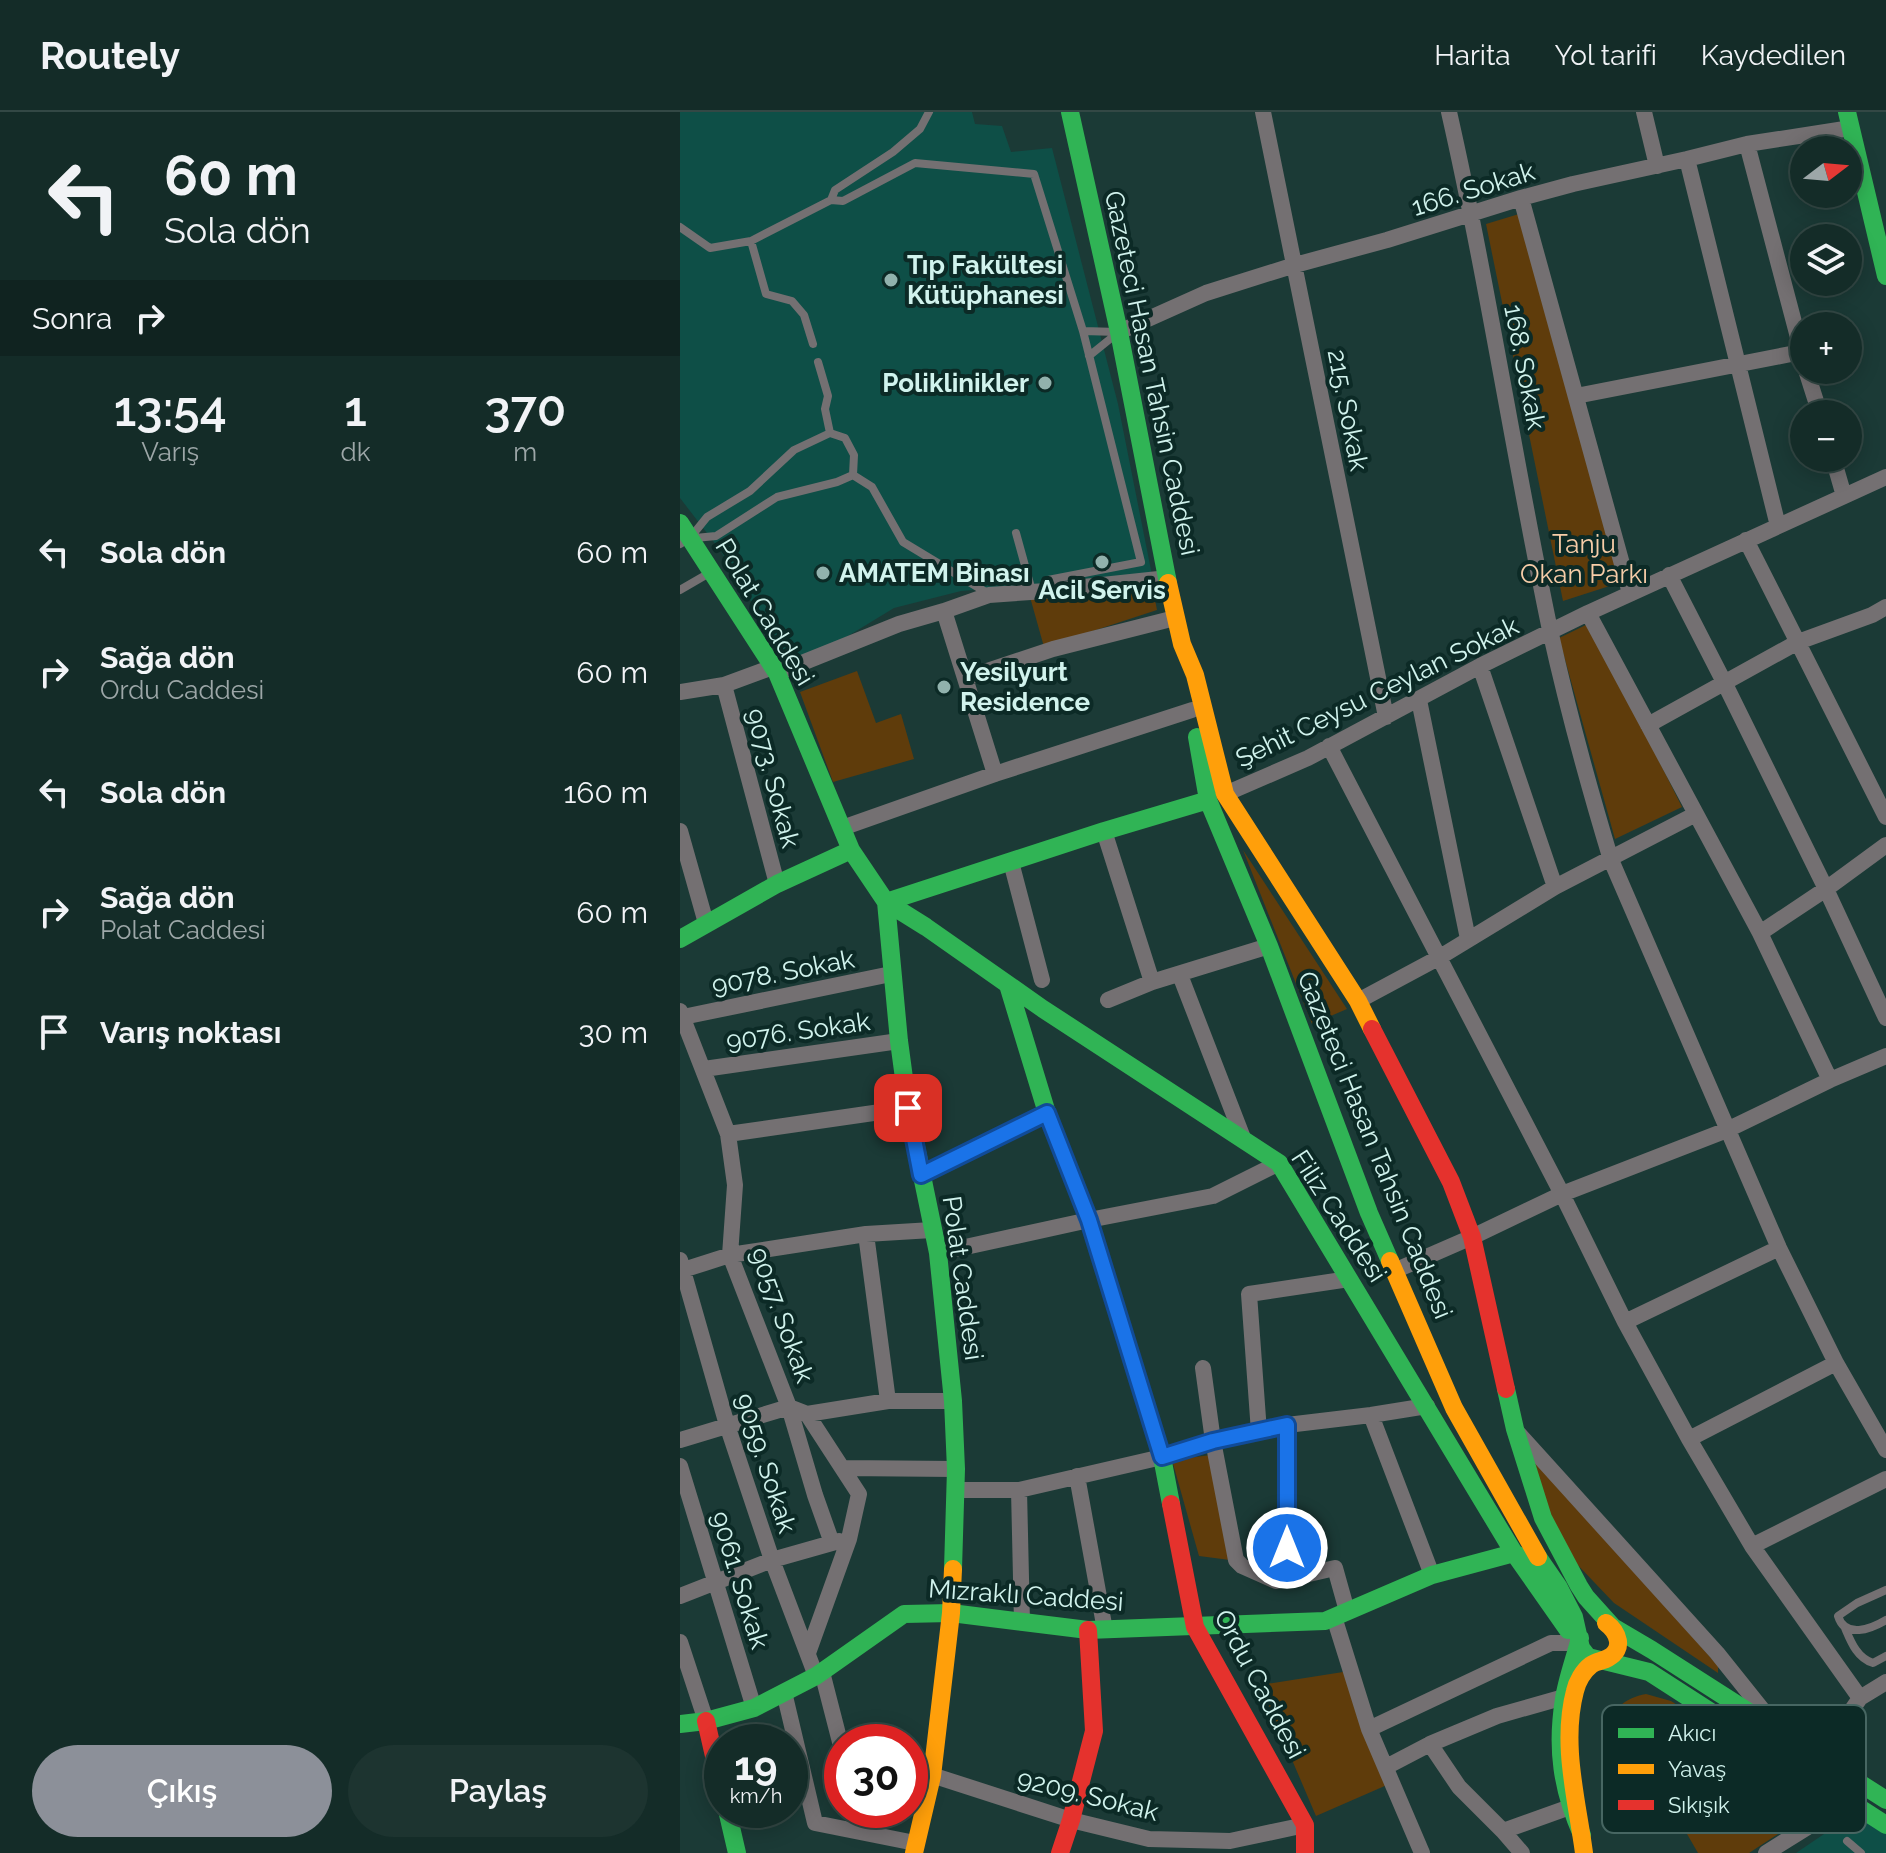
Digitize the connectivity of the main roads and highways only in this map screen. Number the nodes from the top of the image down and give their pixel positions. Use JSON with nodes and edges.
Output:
{"nodes":[{"id":1,"x":1070,"y":112,"type":"edge"},
{"id":2,"x":1849,"y":120,"type":"edge"},
{"id":3,"x":1886,"y":276,"type":"edge"},
{"id":4,"x":683,"y":535,"type":"edge"},
{"id":5,"x":1182,"y":644,"type":"junction"},
{"id":6,"x":1217,"y":797,"type":"junction"},
{"id":7,"x":851,"y":850,"type":"junction"},
{"id":8,"x":886,"y":902,"type":"junction"},
{"id":9,"x":913,"y":918,"type":"junction"},
{"id":10,"x":680,"y":939,"type":"edge"},
{"id":11,"x":890,"y":942,"type":"junction"},
{"id":12,"x":1008,"y":985,"type":"junction"},
{"id":13,"x":1514,"y":1553,"type":"junction"},
{"id":14,"x":1546,"y":1571,"type":"junction"},
{"id":15,"x":1579,"y":1586,"type":"junction"},
{"id":16,"x":951,"y":1613,"type":"junction"},
{"id":17,"x":1195,"y":1627,"type":"junction"},
{"id":18,"x":1613,"y":1627,"type":"junction"},
{"id":19,"x":1096,"y":1630,"type":"junction"},
{"id":20,"x":1580,"y":1643,"type":"junction"},
{"id":21,"x":1599,"y":1661,"type":"junction"},
{"id":22,"x":1634,"y":1668,"type":"junction"},
{"id":23,"x":1570,"y":1694,"type":"junction"},
{"id":24,"x":1700,"y":1705,"type":"edge"},
{"id":25,"x":1737,"y":1705,"type":"edge"},
{"id":26,"x":706,"y":1721,"type":"junction"},
{"id":27,"x":680,"y":1724,"type":"edge"},
{"id":28,"x":707,"y":1724,"type":"edge"},
{"id":29,"x":1866,"y":1787,"type":"edge"},
{"id":30,"x":1886,"y":1800,"type":"edge"},
{"id":31,"x":1866,"y":1813,"type":"edge"},
{"id":32,"x":1886,"y":1825,"type":"edge"},
{"id":33,"x":731,"y":1828,"type":"edge"},
{"id":34,"x":1583,"y":1844,"type":"edge"},
{"id":35,"x":914,"y":1848,"type":"edge"},
{"id":36,"x":737,"y":1853,"type":"edge"},
{"id":37,"x":1060,"y":1853,"type":"edge"},
{"id":38,"x":1305,"y":1853,"type":"edge"}],
"edges":[{"from":1,"to":5,"type":"main road","name":"Gazeteci Hasan Tahsin Caddesi"},
{"from":2,"to":3,"type":"main road"},
{"from":4,"to":7,"type":"main road","name":"Polat Caddesi"},
{"from":5,"to":6,"type":"main road","name":"Gazeteci Hasan Tahsin Caddesi"},
{"from":5,"to":6,"type":"main road","name":"Gazeteci Hasan Tahsin Caddesi"},
{"from":6,"to":8,"type":"main road"},
{"from":6,"to":14,"type":"main road","name":"Gazeteci Hasan Tahsin Caddesi"},
{"from":6,"to":15,"type":"main road","name":"Gazeteci Hasan Tahsin Caddesi"},
{"from":7,"to":8,"type":"main road","name":"Polat Caddesi"},
{"from":7,"to":10,"type":"main road"},
{"from":8,"to":9,"type":"main road","name":"Filiz Caddesi"},
{"from":8,"to":11,"type":"main road","name":"Polat Caddesi"},
{"from":9,"to":11,"type":"main road"},
{"from":9,"to":12,"type":"main road","name":"Filiz Caddesi"},
{"from":11,"to":16,"type":"main road","name":"Polat Caddesi"},
{"from":12,"to":13,"type":"main road","name":"Filiz Caddesi"},
{"from":12,"to":17,"type":"main road","name":"Ordu Caddesi"},
{"from":13,"to":14,"type":"main road"},
{"from":13,"to":17,"type":"main road","name":"Mızraklı Caddesi"},
{"from":13,"to":20,"type":"main road"},
{"from":14,"to":15,"type":"main road"},
{"from":14,"to":20,"type":"main road","name":"Gazeteci Hasan Tahsin Caddesi"},
{"from":15,"to":18,"type":"main road","name":"Gazeteci Hasan Tahsin Caddesi"},
{"from":16,"to":19,"type":"main road","name":"Mızraklı Caddesi"},
{"from":16,"to":26,"type":"main road","name":"Mızraklı Caddesi"},
{"from":16,"to":35,"type":"main road","name":"Polat Caddesi"},
{"from":17,"to":19,"type":"main road","name":"Mızraklı Caddesi"},
{"from":17,"to":38,"type":"main road","name":"Ordu Caddesi"},
{"from":18,"to":20,"type":"main road"},
{"from":18,"to":21,"type":"main road"},
{"from":18,"to":25,"type":"main road","name":"Gazeteci Hasan Tahsin Caddesi"},
{"from":19,"to":37,"type":"main road"},
{"from":20,"to":21,"type":"main road"},
{"from":20,"to":23,"type":"main road"},
{"from":21,"to":22,"type":"main road"},
{"from":21,"to":23,"type":"main road"},
{"from":22,"to":23,"type":"main road"},
{"from":22,"to":24,"type":"main road"},
{"from":23,"to":34,"type":"main road"},
{"from":23,"to":34,"type":"main road"},
{"from":26,"to":27,"type":"main road","name":"Mızraklı Caddesi"},
{"from":26,"to":28,"type":"main road"},
{"from":29,"to":30,"type":"main road","name":"Gazeteci Hasan Tahsin Caddesi"},
{"from":31,"to":32,"type":"main road"},
{"from":33,"to":36,"type":"main road"}]}
